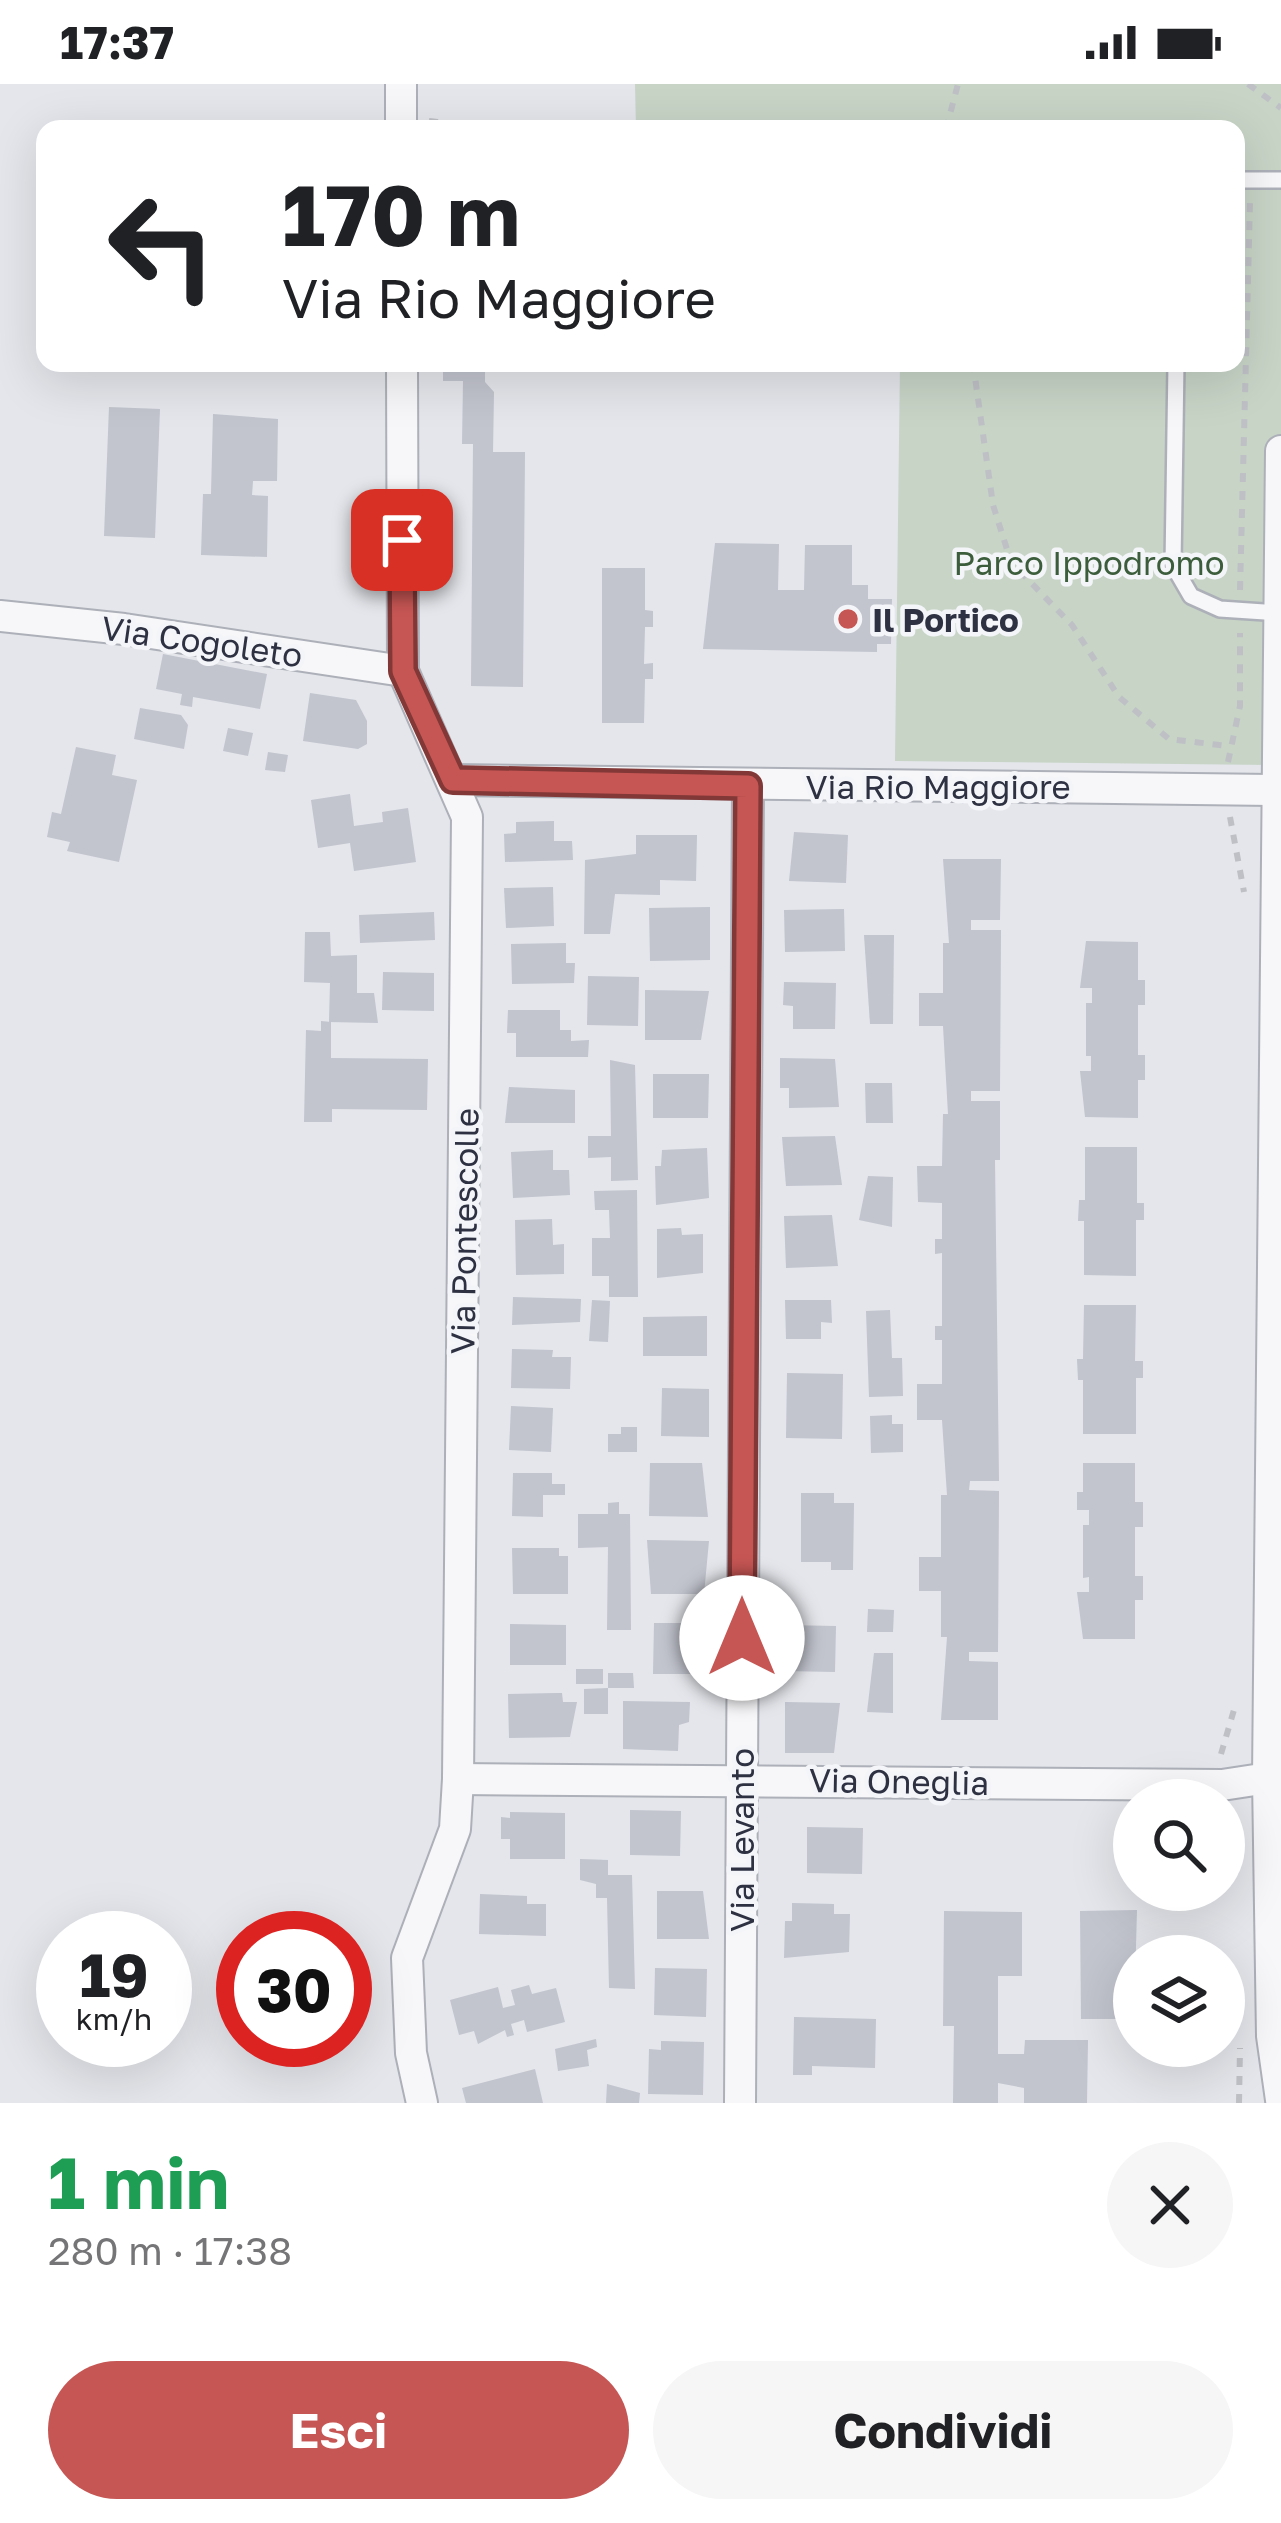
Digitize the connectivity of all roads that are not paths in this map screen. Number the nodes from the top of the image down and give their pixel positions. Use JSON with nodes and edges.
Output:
{"nodes":[{"id":1,"x":401,"y":84,"type":"edge"},
{"id":2,"x":401,"y":120,"type":"edge"},
{"id":3,"x":1245,"y":180,"type":"edge"},
{"id":4,"x":1281,"y":180,"type":"edge"},
{"id":5,"x":401,"y":372,"type":"edge"},
{"id":6,"x":1176,"y":372,"type":"edge"},
{"id":7,"x":1281,"y":451,"type":"edge"},
{"id":8,"x":1278,"y":613,"type":"junction"},
{"id":9,"x":0,"y":616,"type":"edge"},
{"id":10,"x":403,"y":671,"type":"junction"},
{"id":11,"x":453,"y":780,"type":"junction"},
{"id":12,"x":748,"y":786,"type":"junction"},
{"id":13,"x":1280,"y":790,"type":"edge"},
{"id":14,"x":1268,"y":1778,"type":"junction"},
{"id":15,"x":458,"y":1779,"type":"junction"},
{"id":16,"x":741,"y":1780,"type":"junction"},
{"id":17,"x":1281,"y":2100,"type":"edge"},
{"id":18,"x":422,"y":2103,"type":"edge"},
{"id":19,"x":740,"y":2103,"type":"edge"}],
"edges":[{"from":1,"to":2,"type":"street"},
{"from":3,"to":4,"type":"lane"},
{"from":5,"to":10,"type":"street","name":"Via Pontescolle"},
{"from":6,"to":8,"type":"lane"},
{"from":7,"to":8,"type":"street"},
{"from":8,"to":13,"type":"street"},
{"from":9,"to":10,"type":"street","name":"Via Cogoleto"},
{"from":10,"to":11,"type":"street","name":"Via Pontescolle"},
{"from":11,"to":12,"type":"street","name":"Via Rio Maggiore"},
{"from":11,"to":15,"type":"street","name":"Via Pontescolle"},
{"from":12,"to":13,"type":"street","name":"Via Rio Maggiore"},
{"from":12,"to":16,"type":"street","name":"Via Levanto"},
{"from":13,"to":14,"type":"street"},
{"from":14,"to":16,"type":"street","name":"Via Oneglia"},
{"from":14,"to":17,"type":"street"},
{"from":15,"to":16,"type":"street","name":"Via Oneglia"},
{"from":15,"to":18,"type":"street","name":"Via Pontescolle"},
{"from":16,"to":19,"type":"street","name":"Via Levanto"}]}
